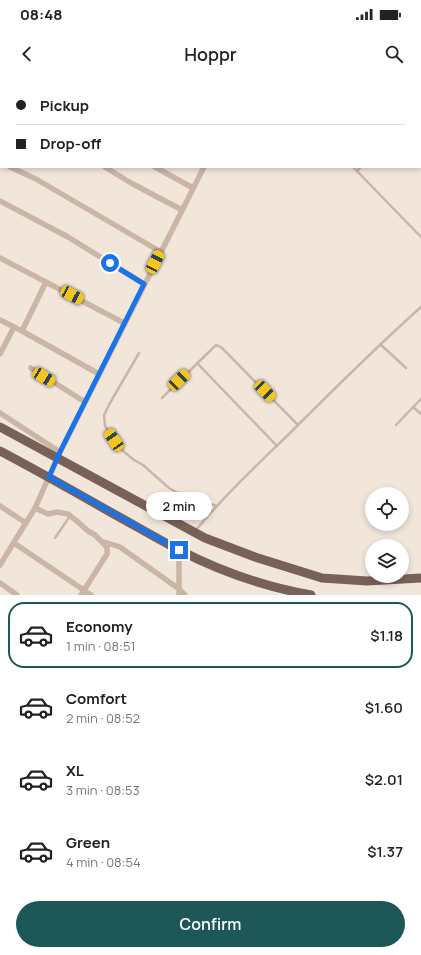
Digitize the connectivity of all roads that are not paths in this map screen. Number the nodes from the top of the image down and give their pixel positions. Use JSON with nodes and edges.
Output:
{"nodes":[{"id":1,"x":12,"y":168,"type":"edge"},
{"id":2,"x":107,"y":168,"type":"edge"},
{"id":3,"x":157,"y":168,"type":"edge"},
{"id":4,"x":203,"y":168,"type":"edge"},
{"id":5,"x":354,"y":168,"type":"edge"},
{"id":6,"x":360,"y":168,"type":"edge"},
{"id":7,"x":357,"y":171,"type":"junction"},
{"id":8,"x":193,"y":188,"type":"junction"},
{"id":9,"x":0,"y":201,"type":"edge"},
{"id":10,"x":182,"y":210,"type":"junction"},
{"id":11,"x":421,"y":237,"type":"edge"},
{"id":12,"x":161,"y":252,"type":"junction"},
{"id":13,"x":0,"y":258,"type":"edge"},
{"id":14,"x":46,"y":282,"type":"junction"},
{"id":15,"x":144,"y":284,"type":"junction"},
{"id":16,"x":421,"y":307,"type":"edge"},
{"id":17,"x":0,"y":320,"type":"edge"},
{"id":18,"x":124,"y":323,"type":"junction"},
{"id":19,"x":14,"y":327,"type":"junction"},
{"id":20,"x":22,"y":331,"type":"junction"},
{"id":21,"x":380,"y":344,"type":"junction"},
{"id":22,"x":139,"y":353,"type":"dead end"},
{"id":23,"x":0,"y":354,"type":"edge"},
{"id":24,"x":197,"y":363,"type":"junction"},
{"id":25,"x":31,"y":368,"type":"dead end"},
{"id":26,"x":406,"y":368,"type":"dead end"},
{"id":27,"x":99,"y":374,"type":"junction"},
{"id":28,"x":162,"y":398,"type":"dead end"},
{"id":29,"x":421,"y":399,"type":"edge"},
{"id":30,"x":85,"y":402,"type":"junction"},
{"id":31,"x":413,"y":406,"type":"junction"},
{"id":32,"x":0,"y":413,"type":"edge"},
{"id":33,"x":421,"y":414,"type":"edge"},
{"id":34,"x":298,"y":425,"type":"junction"},
{"id":35,"x":396,"y":425,"type":"dead end"},
{"id":36,"x":0,"y":427,"type":"edge"},
{"id":37,"x":277,"y":446,"type":"junction"},
{"id":38,"x":0,"y":452,"type":"edge"},
{"id":39,"x":58,"y":455,"type":"junction"},
{"id":40,"x":49,"y":477,"type":"junction"},
{"id":41,"x":0,"y":506,"type":"edge"},
{"id":42,"x":216,"y":506,"type":"junction"},
{"id":43,"x":36,"y":508,"type":"junction"},
{"id":44,"x":70,"y":516,"type":"junction"},
{"id":45,"x":26,"y":523,"type":"junction"},
{"id":46,"x":194,"y":532,"type":"junction"},
{"id":47,"x":55,"y":538,"type":"dead end"},
{"id":48,"x":104,"y":542,"type":"junction"},
{"id":49,"x":14,"y":543,"type":"junction"},
{"id":50,"x":179,"y":550,"type":"junction"},
{"id":51,"x":1,"y":561,"type":"edge"},
{"id":52,"x":421,"y":578,"type":"edge"},
{"id":53,"x":0,"y":583,"type":"edge"},
{"id":54,"x":179,"y":592,"type":"edge"},
{"id":55,"x":82,"y":593,"type":"edge"},
{"id":56,"x":17,"y":595,"type":"edge"},
{"id":57,"x":91,"y":595,"type":"edge"},
{"id":58,"x":186,"y":595,"type":"edge"},
{"id":59,"x":311,"y":595,"type":"edge"}],
"edges":[{"from":1,"to":12,"type":"street"},
{"from":2,"to":10,"type":"street"},
{"from":3,"to":8,"type":"street"},
{"from":4,"to":8,"type":"street"},
{"from":5,"to":7,"type":"lane"},
{"from":6,"to":7,"type":"lane"},
{"from":7,"to":11,"type":"lane"},
{"from":8,"to":10,"type":"street"},
{"from":9,"to":15,"type":"street"},
{"from":10,"to":12,"type":"street"},
{"from":12,"to":15,"type":"street"},
{"from":13,"to":14,"type":"street"},
{"from":14,"to":18,"type":"street"},
{"from":14,"to":20,"type":"street"},
{"from":15,"to":18,"type":"street"},
{"from":16,"to":21,"type":"lane"},
{"from":17,"to":19,"type":"street"},
{"from":18,"to":27,"type":"street"},
{"from":19,"to":20,"type":"street"},
{"from":19,"to":23,"type":"street"},
{"from":20,"to":27,"type":"street"},
{"from":21,"to":26,"type":"lane"},
{"from":21,"to":34,"type":"lane"},
{"from":22,"to":42,"type":"lane"},
{"from":24,"to":28,"type":"lane"},
{"from":24,"to":34,"type":"lane"},
{"from":24,"to":37,"type":"lane"},
{"from":25,"to":30,"type":"street"},
{"from":27,"to":30,"type":"street"},
{"from":29,"to":31,"type":"lane"},
{"from":30,"to":39,"type":"street"},
{"from":31,"to":33,"type":"lane"},
{"from":31,"to":35,"type":"lane"},
{"from":32,"to":39,"type":"street"},
{"from":34,"to":37,"type":"lane"},
{"from":36,"to":39,"type":"main road"},
{"from":37,"to":42,"type":"lane"},
{"from":38,"to":40,"type":"main road"},
{"from":39,"to":40,"type":"street"},
{"from":39,"to":46,"type":"main road"},
{"from":40,"to":43,"type":"street"},
{"from":40,"to":50,"type":"main road"},
{"from":41,"to":45,"type":"street"},
{"from":42,"to":46,"type":"lane"},
{"from":43,"to":44,"type":"street"},
{"from":43,"to":45,"type":"street"},
{"from":44,"to":47,"type":"lane"},
{"from":44,"to":48,"type":"street"},
{"from":45,"to":49,"type":"street"},
{"from":46,"to":52,"type":"main road"},
{"from":48,"to":54,"type":"street"},
{"from":48,"to":55,"type":"street"},
{"from":49,"to":51,"type":"street"},
{"from":49,"to":55,"type":"street"},
{"from":50,"to":54,"type":"street"},
{"from":50,"to":59,"type":"main road"},
{"from":53,"to":56,"type":"street"},
{"from":54,"to":58,"type":"street"},
{"from":55,"to":57,"type":"street"}]}
